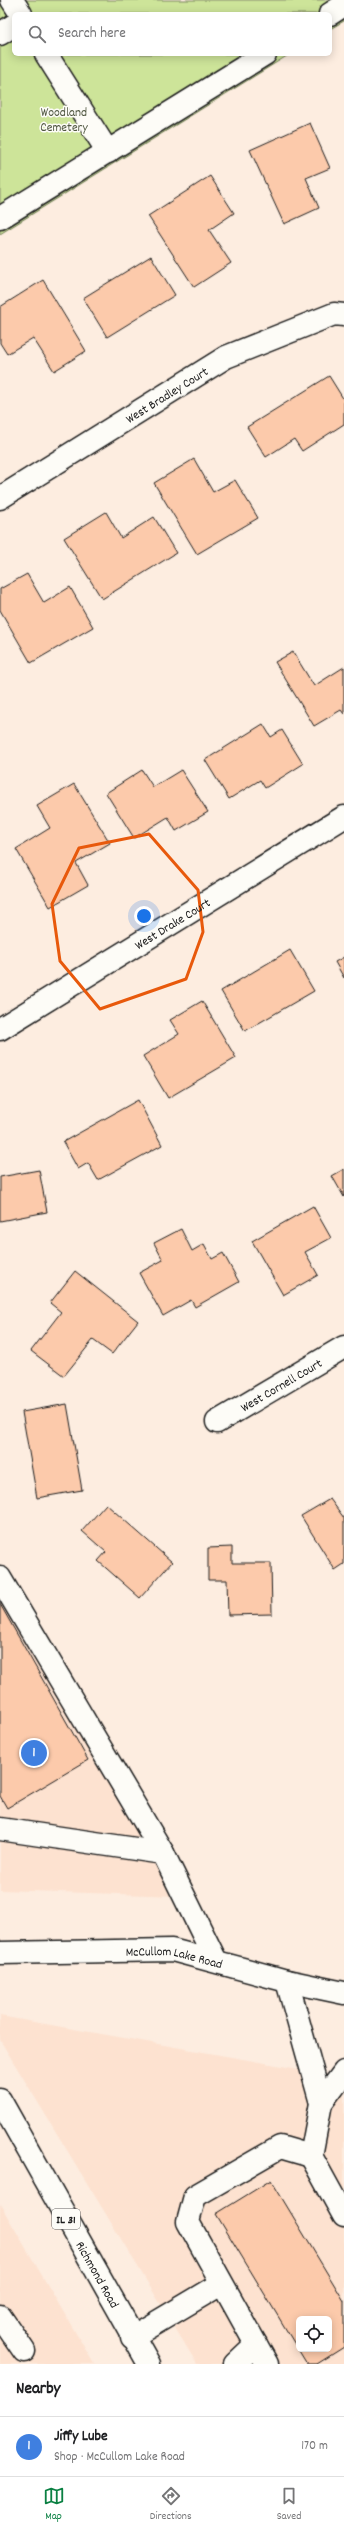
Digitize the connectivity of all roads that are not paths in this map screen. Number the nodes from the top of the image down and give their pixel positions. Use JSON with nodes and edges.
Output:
{"nodes":[{"id":1,"x":12,"y":0,"type":"edge"},
{"id":2,"x":344,"y":5,"type":"edge"},
{"id":3,"x":20,"y":12,"type":"edge"},
{"id":4,"x":332,"y":13,"type":"edge"},
{"id":5,"x":12,"y":27,"type":"edge"},
{"id":6,"x":0,"y":34,"type":"edge"},
{"id":7,"x":47,"y":56,"type":"edge"},
{"id":8,"x":262,"y":56,"type":"edge"},
{"id":9,"x":108,"y":152,"type":"junction"},
{"id":10,"x":0,"y":218,"type":"edge"},
{"id":11,"x":344,"y":315,"type":"edge"},
{"id":12,"x":0,"y":498,"type":"edge"},
{"id":13,"x":344,"y":817,"type":"edge"},
{"id":14,"x":0,"y":1029,"type":"edge"},
{"id":15,"x":344,"y":1347,"type":"edge"},
{"id":16,"x":217,"y":1422,"type":"dead end"},
{"id":17,"x":0,"y":1578,"type":"edge"},
{"id":18,"x":0,"y":1829,"type":"edge"},
{"id":19,"x":163,"y":1853,"type":"junction"},
{"id":20,"x":0,"y":1953,"type":"edge"},
{"id":21,"x":216,"y":1961,"type":"junction"},
{"id":22,"x":287,"y":1981,"type":"junction"},
{"id":23,"x":344,"y":1993,"type":"edge"},
{"id":24,"x":344,"y":2072,"type":"edge"},
{"id":25,"x":0,"y":2100,"type":"edge"},
{"id":26,"x":321,"y":2103,"type":"junction"},
{"id":27,"x":311,"y":2156,"type":"junction"},
{"id":28,"x":344,"y":2216,"type":"edge"},
{"id":29,"x":221,"y":2284,"type":"junction"},
{"id":30,"x":0,"y":2316,"type":"edge"},
{"id":31,"x":132,"y":2337,"type":"junction"},
{"id":32,"x":256,"y":2344,"type":"junction"},
{"id":33,"x":24,"y":2351,"type":"dead end"},
{"id":34,"x":149,"y":2364,"type":"edge"},
{"id":35,"x":235,"y":2364,"type":"edge"},
{"id":36,"x":267,"y":2364,"type":"edge"}],
"edges":[{"from":1,"to":3,"type":"street"},
{"from":2,"to":4,"type":"street"},
{"from":5,"to":6,"type":"street"},
{"from":7,"to":9,"type":"street"},
{"from":8,"to":9,"type":"street"},
{"from":9,"to":10,"type":"street"},
{"from":11,"to":12,"type":"street","name":"West Bradley Court"},
{"from":13,"to":14,"type":"street","name":"West Drake Court"},
{"from":15,"to":16,"type":"street","name":"West Cornell Court"},
{"from":17,"to":19,"type":"street"},
{"from":18,"to":19,"type":"street"},
{"from":19,"to":21,"type":"street"},
{"from":20,"to":21,"type":"street","name":"McCullom Lake Road"},
{"from":21,"to":22,"type":"street","name":"McCullom Lake Road"},
{"from":22,"to":23,"type":"street","name":"McCullom Lake Road"},
{"from":22,"to":26,"type":"street"},
{"from":24,"to":26,"type":"street"},
{"from":25,"to":31,"type":"street","name":"Richmond Road","number":"IL 31"},
{"from":26,"to":27,"type":"street"},
{"from":27,"to":28,"type":"street"},
{"from":27,"to":29,"type":"street"},
{"from":29,"to":31,"type":"street"},
{"from":29,"to":32,"type":"street"},
{"from":30,"to":33,"type":"street"},
{"from":31,"to":34,"type":"street","name":"Richmond Road","number":"IL 31"},
{"from":32,"to":35,"type":"street"},
{"from":32,"to":36,"type":"street"}]}
